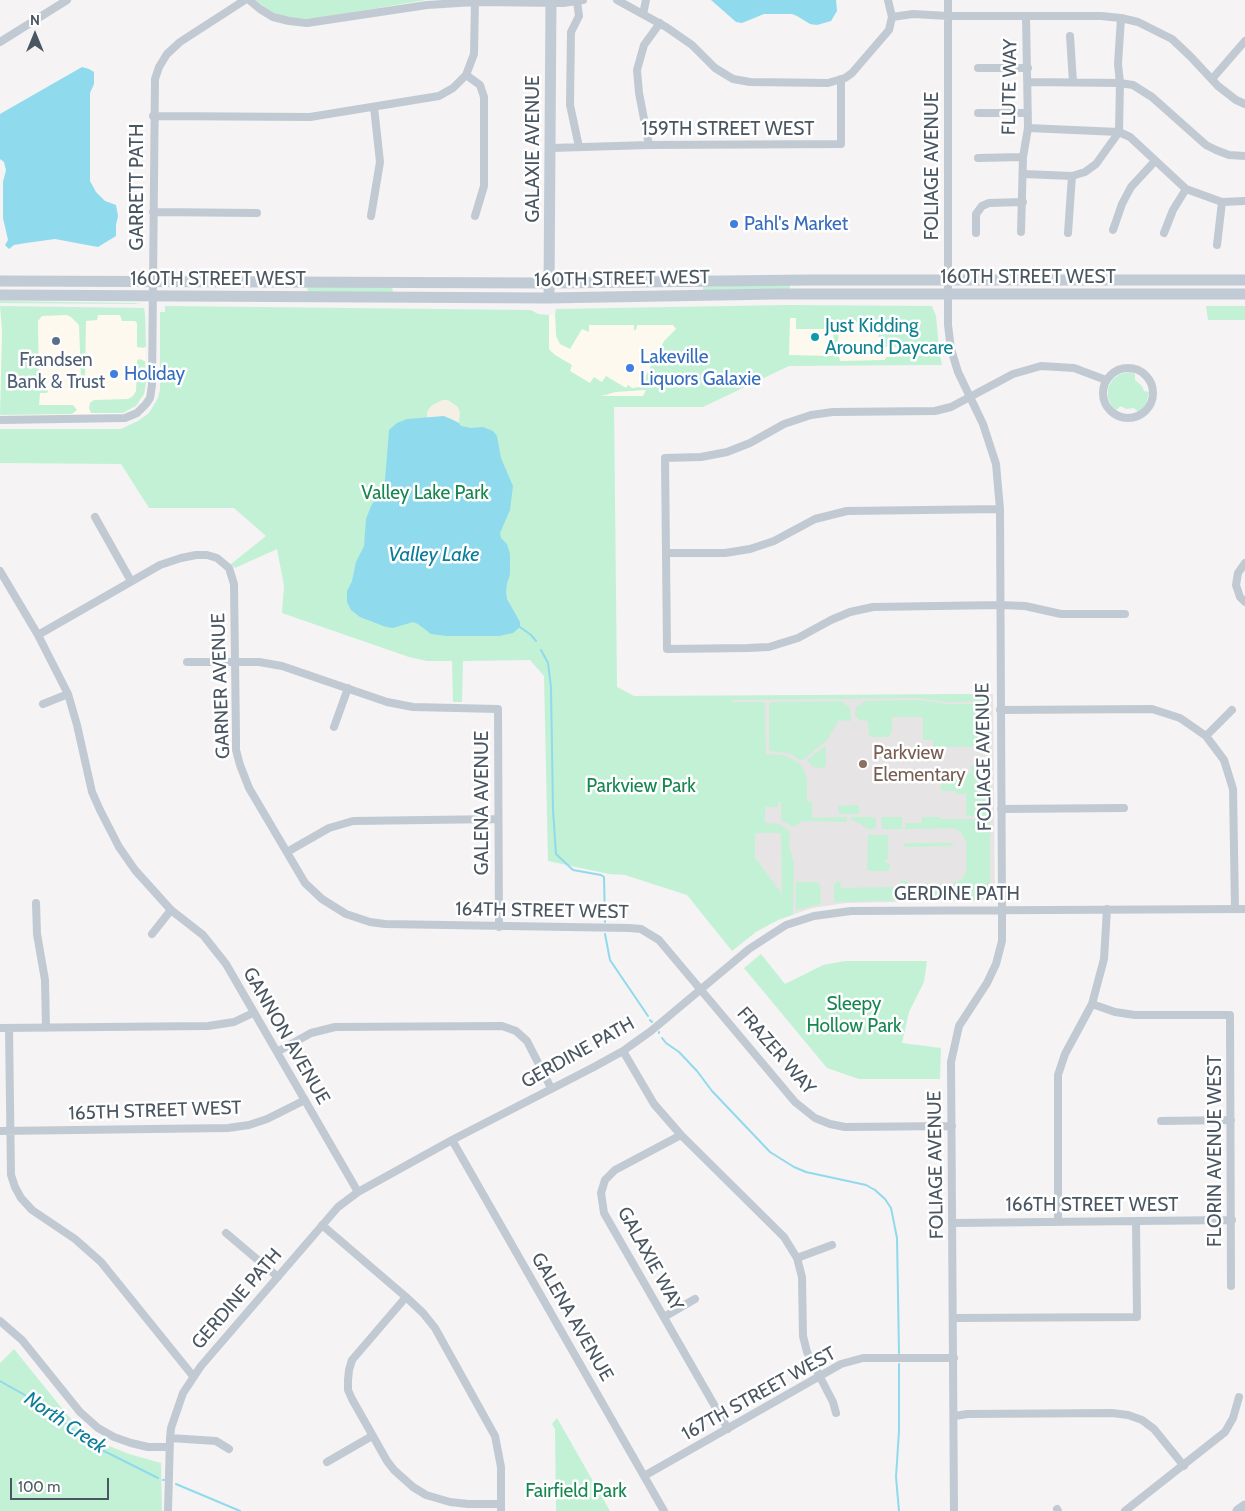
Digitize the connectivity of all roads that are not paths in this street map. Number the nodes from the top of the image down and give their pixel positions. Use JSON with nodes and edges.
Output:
{"nodes":[{"id":1,"x":67,"y":0,"type":"edge"},
{"id":2,"x":247,"y":0,"type":"edge"},
{"id":3,"x":618,"y":0,"type":"edge"},
{"id":4,"x":646,"y":0,"type":"edge"},
{"id":5,"x":888,"y":0,"type":"edge"},
{"id":6,"x":948,"y":0,"type":"edge"},
{"id":7,"x":475,"y":1,"type":"edge"},
{"id":8,"x":580,"y":1,"type":"edge"},
{"id":9,"x":550,"y":2,"type":"edge"},
{"id":10,"x":643,"y":14,"type":"junction"},
{"id":11,"x":948,"y":16,"type":"junction"},
{"id":12,"x":1026,"y":16,"type":"junction"},
{"id":13,"x":892,"y":17,"type":"junction"},
{"id":14,"x":1121,"y":18,"type":"junction"},
{"id":15,"x":660,"y":23,"type":"junction"},
{"id":16,"x":1070,"y":36,"type":"dead end"},
{"id":17,"x":0,"y":42,"type":"edge"},
{"id":18,"x":1245,"y":42,"type":"edge"},
{"id":19,"x":978,"y":68,"type":"dead end"},
{"id":20,"x":1028,"y":68,"type":"junction"},
{"id":21,"x":466,"y":75,"type":"junction"},
{"id":22,"x":1212,"y":79,"type":"junction"},
{"id":23,"x":841,"y":80,"type":"junction"},
{"id":24,"x":1028,"y":82,"type":"junction"},
{"id":25,"x":1073,"y":82,"type":"junction"},
{"id":26,"x":1120,"y":83,"type":"junction"},
{"id":27,"x":1245,"y":104,"type":"edge"},
{"id":28,"x":374,"y":107,"type":"junction"},
{"id":29,"x":978,"y":113,"type":"dead end"},
{"id":30,"x":1028,"y":113,"type":"junction"},
{"id":31,"x":153,"y":116,"type":"junction"},
{"id":32,"x":1028,"y":128,"type":"junction"},
{"id":33,"x":1118,"y":132,"type":"junction"},
{"id":34,"x":649,"y":145,"type":"junction"},
{"id":35,"x":578,"y":147,"type":"junction"},
{"id":36,"x":551,"y":148,"type":"junction"},
{"id":37,"x":1245,"y":156,"type":"edge"},
{"id":38,"x":1024,"y":157,"type":"junction"},
{"id":39,"x":978,"y":158,"type":"dead end"},
{"id":40,"x":1155,"y":161,"type":"junction"},
{"id":41,"x":1023,"y":174,"type":"junction"},
{"id":42,"x":1072,"y":176,"type":"junction"},
{"id":43,"x":1186,"y":189,"type":"junction"},
{"id":44,"x":1245,"y":201,"type":"edge"},
{"id":45,"x":1023,"y":202,"type":"junction"},
{"id":46,"x":1222,"y":202,"type":"junction"},
{"id":47,"x":153,"y":212,"type":"junction"},
{"id":48,"x":257,"y":213,"type":"dead end"},
{"id":49,"x":371,"y":216,"type":"dead end"},
{"id":50,"x":475,"y":216,"type":"dead end"},
{"id":51,"x":1113,"y":230,"type":"dead end"},
{"id":52,"x":1021,"y":232,"type":"dead end"},
{"id":53,"x":976,"y":233,"type":"dead end"},
{"id":54,"x":1068,"y":233,"type":"dead end"},
{"id":55,"x":1164,"y":233,"type":"dead end"},
{"id":56,"x":1217,"y":245,"type":"dead end"},
{"id":57,"x":0,"y":280,"type":"edge"},
{"id":58,"x":947,"y":280,"type":"junction"},
{"id":59,"x":1245,"y":280,"type":"edge"},
{"id":60,"x":152,"y":282,"type":"junction"},
{"id":61,"x":549,"y":283,"type":"junction"},
{"id":62,"x":947,"y":294,"type":"junction"},
{"id":63,"x":1245,"y":294,"type":"edge"},
{"id":64,"x":0,"y":295,"type":"edge"},
{"id":65,"x":152,"y":296,"type":"junction"},
{"id":66,"x":548,"y":298,"type":"junction"},
{"id":67,"x":1106,"y":380,"type":"junction"},
{"id":68,"x":970,"y":398,"type":"junction"},
{"id":69,"x":0,"y":420,"type":"edge"},
{"id":70,"x":1000,"y":509,"type":"junction"},
{"id":71,"x":95,"y":517,"type":"dead end"},
{"id":72,"x":666,"y":554,"type":"junction"},
{"id":73,"x":1245,"y":563,"type":"edge"},
{"id":74,"x":0,"y":571,"type":"edge"},
{"id":75,"x":131,"y":581,"type":"junction"},
{"id":76,"x":1245,"y":602,"type":"edge"},
{"id":77,"x":1000,"y":605,"type":"junction"},
{"id":78,"x":1125,"y":614,"type":"dead end"},
{"id":79,"x":38,"y":635,"type":"junction"},
{"id":80,"x":187,"y":662,"type":"dead end"},
{"id":81,"x":235,"y":662,"type":"junction"},
{"id":82,"x":348,"y":688,"type":"junction"},
{"id":83,"x":68,"y":694,"type":"junction"},
{"id":84,"x":43,"y":704,"type":"dead end"},
{"id":85,"x":1000,"y":710,"type":"junction"},
{"id":86,"x":1232,"y":710,"type":"dead end"},
{"id":87,"x":334,"y":727,"type":"dead end"},
{"id":88,"x":1206,"y":736,"type":"junction"},
{"id":89,"x":1124,"y":808,"type":"dead end"},
{"id":90,"x":1001,"y":809,"type":"junction"},
{"id":91,"x":498,"y":819,"type":"junction"},
{"id":92,"x":287,"y":852,"type":"junction"},
{"id":93,"x":36,"y":903,"type":"dead end"},
{"id":94,"x":1107,"y":909,"type":"junction"},
{"id":95,"x":1235,"y":909,"type":"junction"},
{"id":96,"x":1245,"y":909,"type":"edge"},
{"id":97,"x":171,"y":910,"type":"junction"},
{"id":98,"x":1002,"y":910,"type":"junction"},
{"id":99,"x":356,"y":918,"type":"joint"},
{"id":100,"x":499,"y":927,"type":"junction"},
{"id":101,"x":152,"y":934,"type":"dead end"},
{"id":102,"x":701,"y":990,"type":"junction"},
{"id":103,"x":1092,"y":1004,"type":"junction"},
{"id":104,"x":253,"y":1013,"type":"junction"},
{"id":105,"x":0,"y":1028,"type":"edge"},
{"id":106,"x":9,"y":1028,"type":"junction"},
{"id":107,"x":46,"y":1028,"type":"junction"},
{"id":108,"x":623,"y":1051,"type":"junction"},
{"id":109,"x":278,"y":1052,"type":"junction"},
{"id":110,"x":551,"y":1088,"type":"junction"},
{"id":111,"x":305,"y":1100,"type":"junction"},
{"id":112,"x":1161,"y":1120,"type":"dead end"},
{"id":113,"x":1231,"y":1120,"type":"junction"},
{"id":114,"x":952,"y":1126,"type":"junction"},
{"id":115,"x":0,"y":1131,"type":"edge"},
{"id":116,"x":10,"y":1131,"type":"junction"},
{"id":117,"x":681,"y":1136,"type":"junction"},
{"id":118,"x":452,"y":1140,"type":"junction"},
{"id":119,"x":358,"y":1192,"type":"junction"},
{"id":120,"x":1232,"y":1220,"type":"junction"},
{"id":121,"x":1136,"y":1221,"type":"junction"},
{"id":122,"x":1058,"y":1222,"type":"junction"},
{"id":123,"x":954,"y":1223,"type":"junction"},
{"id":124,"x":322,"y":1225,"type":"junction"},
{"id":125,"x":226,"y":1233,"type":"dead end"},
{"id":126,"x":832,"y":1245,"type":"dead end"},
{"id":127,"x":797,"y":1258,"type":"junction"},
{"id":128,"x":278,"y":1277,"type":"junction"},
{"id":129,"x":1232,"y":1286,"type":"dead end"},
{"id":130,"x":406,"y":1297,"type":"junction"},
{"id":131,"x":695,"y":1300,"type":"dead end"},
{"id":132,"x":664,"y":1317,"type":"junction"},
{"id":133,"x":954,"y":1318,"type":"junction"},
{"id":134,"x":0,"y":1321,"type":"edge"},
{"id":135,"x":954,"y":1358,"type":"junction"},
{"id":136,"x":193,"y":1376,"type":"junction"},
{"id":137,"x":818,"y":1376,"type":"junction"},
{"id":138,"x":1239,"y":1397,"type":"dead end"},
{"id":139,"x":836,"y":1414,"type":"dead end"},
{"id":140,"x":955,"y":1416,"type":"junction"},
{"id":141,"x":728,"y":1428,"type":"junction"},
{"id":142,"x":372,"y":1436,"type":"junction"},
{"id":143,"x":170,"y":1438,"type":"junction"},
{"id":144,"x":168,"y":1447,"type":"junction"},
{"id":145,"x":229,"y":1450,"type":"dead end"},
{"id":146,"x":328,"y":1462,"type":"dead end"},
{"id":147,"x":1184,"y":1466,"type":"junction"},
{"id":148,"x":644,"y":1476,"type":"junction"},
{"id":149,"x":1245,"y":1506,"type":"edge"},
{"id":150,"x":501,"y":1508,"type":"edge"},
{"id":151,"x":168,"y":1511,"type":"edge"},
{"id":152,"x":664,"y":1511,"type":"edge"},
{"id":153,"x":954,"y":1511,"type":"edge"},
{"id":154,"x":1125,"y":1511,"type":"edge"},
{"id":155,"x":1238,"y":1511,"type":"edge"}],
"edges":[{"from":1,"to":17,"type":"street"},
{"from":2,"to":7,"type":"street"},
{"from":2,"to":31,"type":"street","name":"GARRETT PATH"},
{"from":3,"to":10,"type":"street"},
{"from":4,"to":10,"type":"street"},
{"from":5,"to":13,"type":"street"},
{"from":6,"to":11,"type":"street","name":"FOLIAGE AVENUE"},
{"from":7,"to":9,"type":"street"},
{"from":7,"to":21,"type":"street"},
{"from":8,"to":9,"type":"street"},
{"from":8,"to":35,"type":"street"},
{"from":9,"to":36,"type":"main road","name":"GALAXIE AVENUE"},
{"from":10,"to":15,"type":"street"},
{"from":11,"to":12,"type":"street"},
{"from":11,"to":13,"type":"street"},
{"from":11,"to":58,"type":"street","name":"FOLIAGE AVENUE"},
{"from":12,"to":14,"type":"street"},
{"from":12,"to":20,"type":"street","name":"FLUTE WAY"},
{"from":13,"to":23,"type":"street"},
{"from":14,"to":22,"type":"street"},
{"from":14,"to":26,"type":"street"},
{"from":15,"to":23,"type":"street"},
{"from":15,"to":34,"type":"street"},
{"from":16,"to":25,"type":"street"},
{"from":18,"to":22,"type":"street"},
{"from":19,"to":20,"type":"street"},
{"from":20,"to":24,"type":"street","name":"FLUTE WAY"},
{"from":21,"to":28,"type":"street"},
{"from":21,"to":50,"type":"street"},
{"from":22,"to":27,"type":"street"},
{"from":23,"to":34,"type":"street","name":"159TH STREET WEST"},
{"from":24,"to":25,"type":"street"},
{"from":24,"to":30,"type":"street","name":"FLUTE WAY"},
{"from":25,"to":26,"type":"street"},
{"from":26,"to":33,"type":"street"},
{"from":26,"to":37,"type":"street"},
{"from":28,"to":31,"type":"street"},
{"from":28,"to":49,"type":"street"},
{"from":29,"to":30,"type":"street"},
{"from":30,"to":32,"type":"street","name":"FLUTE WAY"},
{"from":31,"to":47,"type":"street","name":"GARRETT PATH"},
{"from":32,"to":33,"type":"street"},
{"from":32,"to":38,"type":"street","name":"FLUTE WAY"},
{"from":33,"to":40,"type":"street"},
{"from":33,"to":42,"type":"street"},
{"from":34,"to":35,"type":"street","name":"159TH STREET WEST"},
{"from":35,"to":36,"type":"street","name":"159TH STREET WEST"},
{"from":36,"to":61,"type":"main road","name":"GALAXIE AVENUE"},
{"from":38,"to":39,"type":"street","name":"FLUTE WAY"},
{"from":38,"to":41,"type":"street","name":"FLUTE WAY"},
{"from":40,"to":43,"type":"street"},
{"from":40,"to":51,"type":"street"},
{"from":41,"to":42,"type":"street"},
{"from":41,"to":45,"type":"street","name":"FLUTE WAY"},
{"from":42,"to":54,"type":"street"},
{"from":43,"to":46,"type":"street"},
{"from":43,"to":55,"type":"street"},
{"from":44,"to":46,"type":"street"},
{"from":45,"to":52,"type":"street","name":"FLUTE WAY"},
{"from":45,"to":53,"type":"street"},
{"from":46,"to":56,"type":"street"},
{"from":47,"to":48,"type":"street"},
{"from":47,"to":60,"type":"street","name":"GARRETT PATH"},
{"from":57,"to":60,"type":"main road","name":"160TH STREET WEST"},
{"from":58,"to":59,"type":"main road","name":"160TH STREET WEST"},
{"from":58,"to":61,"type":"main road","name":"160TH STREET WEST"},
{"from":58,"to":62,"type":"street","name":"FOLIAGE AVENUE"},
{"from":60,"to":61,"type":"main road","name":"160TH STREET WEST"},
{"from":60,"to":65,"type":"street","name":"GARRETT PATH"},
{"from":61,"to":66,"type":"main road","name":"GALAXIE AVENUE"},
{"from":62,"to":63,"type":"main road","name":"160TH STREET WEST"},
{"from":62,"to":66,"type":"main road","name":"160TH STREET WEST"},
{"from":62,"to":68,"type":"street","name":"FOLIAGE AVENUE"},
{"from":64,"to":65,"type":"main road","name":"160TH STREET WEST"},
{"from":65,"to":66,"type":"main road","name":"160TH STREET WEST"},
{"from":65,"to":69,"type":"street","name":"GARRETT PATH"},
{"from":67,"to":67,"type":"street"},
{"from":67,"to":68,"type":"street"},
{"from":68,"to":70,"type":"street","name":"FOLIAGE AVENUE"},
{"from":68,"to":72,"type":"street"},
{"from":70,"to":72,"type":"street"},
{"from":70,"to":77,"type":"street","name":"FOLIAGE AVENUE"},
{"from":71,"to":75,"type":"street"},
{"from":72,"to":77,"type":"street"},
{"from":73,"to":76,"type":"street"},
{"from":74,"to":79,"type":"street","name":"GANNON AVENUE"},
{"from":75,"to":79,"type":"street"},
{"from":75,"to":81,"type":"street","name":"GARNER AVENUE"},
{"from":77,"to":78,"type":"street"},
{"from":77,"to":85,"type":"street","name":"FOLIAGE AVENUE"},
{"from":79,"to":83,"type":"street","name":"GANNON AVENUE"},
{"from":80,"to":81,"type":"street"},
{"from":81,"to":82,"type":"street"},
{"from":81,"to":92,"type":"street","name":"GARNER AVENUE"},
{"from":82,"to":87,"type":"street"},
{"from":82,"to":91,"type":"street","name":"GALENA AVENUE"},
{"from":83,"to":84,"type":"street"},
{"from":83,"to":97,"type":"street","name":"GANNON AVENUE"},
{"from":85,"to":88,"type":"street"},
{"from":85,"to":90,"type":"street","name":"FOLIAGE AVENUE"},
{"from":86,"to":88,"type":"street"},
{"from":88,"to":95,"type":"street"},
{"from":89,"to":90,"type":"street"},
{"from":90,"to":98,"type":"street","name":"FOLIAGE AVENUE"},
{"from":91,"to":92,"type":"street"},
{"from":91,"to":100,"type":"street","name":"GALENA AVENUE"},
{"from":92,"to":99,"type":"street","name":"GARNER AVENUE"},
{"from":93,"to":107,"type":"street"},
{"from":94,"to":95,"type":"street","name":"GERDINE PATH"},
{"from":94,"to":98,"type":"street","name":"GERDINE PATH"},
{"from":94,"to":103,"type":"street"},
{"from":95,"to":96,"type":"street","name":"GERDINE PATH"},
{"from":97,"to":101,"type":"street"},
{"from":97,"to":104,"type":"street","name":"GANNON AVENUE"},
{"from":98,"to":102,"type":"street","name":"GERDINE PATH"},
{"from":98,"to":114,"type":"street","name":"FOLIAGE AVENUE"},
{"from":99,"to":100,"type":"street","name":"164TH STREET WEST"},
{"from":100,"to":102,"type":"street","name":"164TH STREET WEST"},
{"from":102,"to":108,"type":"street","name":"GERDINE PATH"},
{"from":102,"to":114,"type":"street","name":"FRAZER WAY"},
{"from":103,"to":113,"type":"street","name":"FLORIN AVENUE WEST"},
{"from":103,"to":122,"type":"street"},
{"from":104,"to":107,"type":"street"},
{"from":104,"to":109,"type":"street","name":"GANNON AVENUE"},
{"from":105,"to":106,"type":"street"},
{"from":106,"to":107,"type":"street"},
{"from":106,"to":116,"type":"street"},
{"from":108,"to":110,"type":"street","name":"GERDINE PATH"},
{"from":108,"to":117,"type":"street"},
{"from":109,"to":110,"type":"street"},
{"from":109,"to":111,"type":"street","name":"GANNON AVENUE"},
{"from":110,"to":118,"type":"street","name":"GERDINE PATH"},
{"from":111,"to":116,"type":"street","name":"165TH STREET WEST"},
{"from":111,"to":119,"type":"street","name":"GANNON AVENUE"},
{"from":112,"to":113,"type":"street"},
{"from":113,"to":120,"type":"street","name":"FLORIN AVENUE WEST"},
{"from":114,"to":123,"type":"street","name":"FOLIAGE AVENUE"},
{"from":115,"to":116,"type":"street","name":"165TH STREET WEST"},
{"from":116,"to":136,"type":"street"},
{"from":117,"to":127,"type":"street"},
{"from":117,"to":132,"type":"street","name":"GALAXIE WAY"},
{"from":118,"to":119,"type":"street","name":"GERDINE PATH"},
{"from":118,"to":148,"type":"street","name":"GALENA AVENUE"},
{"from":119,"to":124,"type":"street","name":"GERDINE PATH"},
{"from":120,"to":121,"type":"street","name":"166TH STREET WEST"},
{"from":120,"to":129,"type":"street","name":"FLORIN AVENUE WEST"},
{"from":121,"to":122,"type":"street","name":"166TH STREET WEST"},
{"from":121,"to":133,"type":"street"},
{"from":122,"to":123,"type":"street","name":"166TH STREET WEST"},
{"from":123,"to":133,"type":"street","name":"FOLIAGE AVENUE"},
{"from":124,"to":128,"type":"street","name":"GERDINE PATH"},
{"from":124,"to":130,"type":"street"},
{"from":125,"to":128,"type":"street"},
{"from":126,"to":127,"type":"street"},
{"from":127,"to":137,"type":"street"},
{"from":128,"to":136,"type":"street","name":"GERDINE PATH"},
{"from":130,"to":142,"type":"street"},
{"from":130,"to":150,"type":"street"},
{"from":131,"to":132,"type":"street"},
{"from":132,"to":141,"type":"street","name":"GALAXIE WAY"},
{"from":133,"to":135,"type":"street","name":"FOLIAGE AVENUE"},
{"from":134,"to":144,"type":"street"},
{"from":135,"to":137,"type":"street","name":"167TH STREET WEST"},
{"from":135,"to":140,"type":"street","name":"FOLIAGE AVENUE"},
{"from":136,"to":143,"type":"street","name":"GERDINE PATH"},
{"from":137,"to":139,"type":"street"},
{"from":137,"to":141,"type":"street","name":"167TH STREET WEST"},
{"from":138,"to":147,"type":"street"},
{"from":140,"to":147,"type":"street"},
{"from":140,"to":153,"type":"street","name":"FOLIAGE AVENUE"},
{"from":141,"to":148,"type":"street","name":"167TH STREET WEST"},
{"from":142,"to":146,"type":"street"},
{"from":142,"to":150,"type":"street"},
{"from":143,"to":144,"type":"street","name":"GERDINE PATH"},
{"from":143,"to":145,"type":"street"},
{"from":144,"to":151,"type":"street","name":"GERDINE PATH"},
{"from":147,"to":154,"type":"street"},
{"from":148,"to":152,"type":"street","name":"GALENA AVENUE"},
{"from":149,"to":155,"type":"main road"}]}
